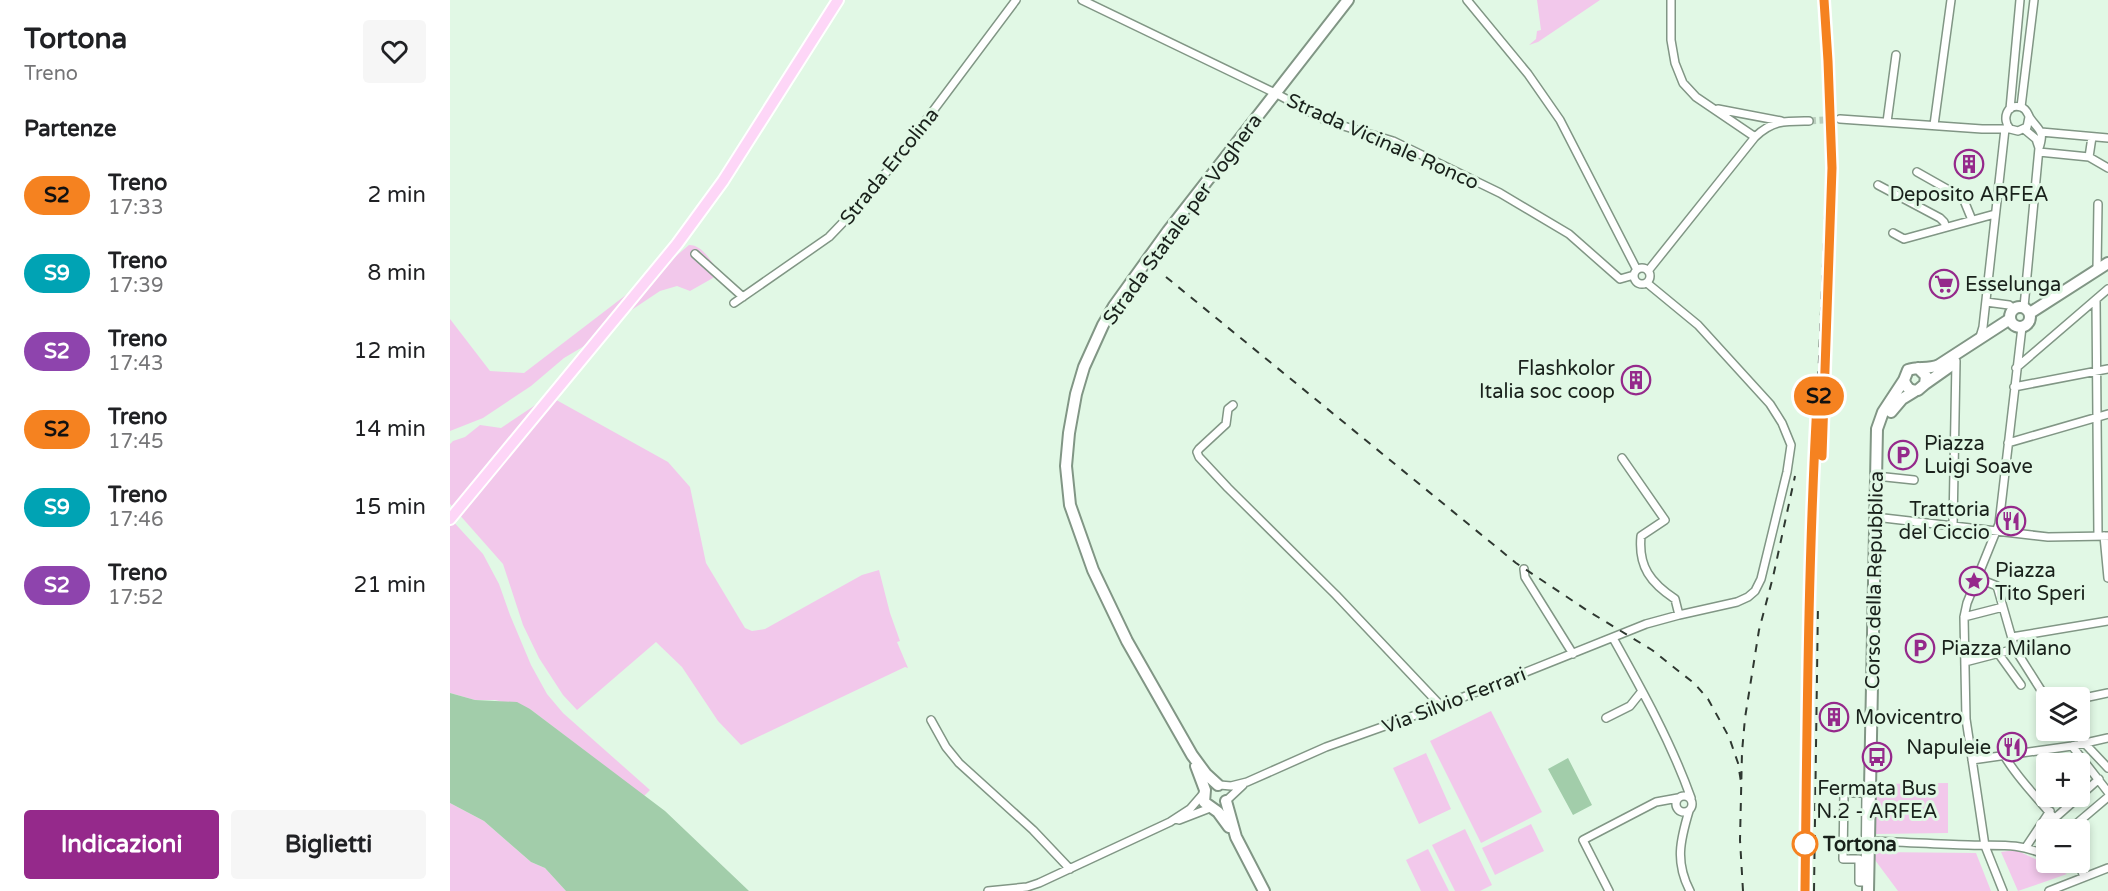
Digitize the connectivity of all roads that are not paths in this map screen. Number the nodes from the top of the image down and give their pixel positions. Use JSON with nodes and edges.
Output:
{"nodes":[{"id":1,"x":838,"y":0,"type":"edge"},
{"id":2,"x":1016,"y":0,"type":"edge"},
{"id":3,"x":1348,"y":0,"type":"edge"},
{"id":4,"x":1467,"y":0,"type":"edge"},
{"id":5,"x":1671,"y":0,"type":"edge"},
{"id":6,"x":2020,"y":0,"type":"edge"},
{"id":7,"x":2034,"y":0,"type":"edge"},
{"id":8,"x":1087,"y":1,"type":"edge"},
{"id":9,"x":1948,"y":1,"type":"edge"},
{"id":10,"x":1896,"y":55,"type":"dead end"},
{"id":11,"x":1275,"y":93,"type":"junction"},
{"id":12,"x":2021,"y":107,"type":"junction"},
{"id":13,"x":1715,"y":109,"type":"junction"},
{"id":14,"x":2010,"y":109,"type":"junction"},
{"id":15,"x":2030,"y":117,"type":"junction"},
{"id":16,"x":1840,"y":119,"type":"tunnel mouth"},
{"id":17,"x":1781,"y":121,"type":"junction"},
{"id":18,"x":1809,"y":121,"type":"tunnel mouth"},
{"id":19,"x":1887,"y":122,"type":"junction"},
{"id":20,"x":1934,"y":125,"type":"junction"},
{"id":21,"x":2006,"y":128,"type":"junction"},
{"id":22,"x":1990,"y":129,"type":"junction"},
{"id":23,"x":2024,"y":129,"type":"junction"},
{"id":24,"x":2042,"y":132,"type":"junction"},
{"id":25,"x":1755,"y":137,"type":"junction"},
{"id":26,"x":2091,"y":137,"type":"junction"},
{"id":27,"x":2108,"y":138,"type":"edge"},
{"id":28,"x":2039,"y":150,"type":"junction"},
{"id":29,"x":2002,"y":152,"type":"junction"},
{"id":30,"x":2089,"y":157,"type":"junction"},
{"id":31,"x":2108,"y":168,"type":"edge"},
{"id":32,"x":1917,"y":171,"type":"dead end"},
{"id":33,"x":1878,"y":185,"type":"dead end"},
{"id":34,"x":2098,"y":204,"type":"dead end"},
{"id":35,"x":1995,"y":214,"type":"junction"},
{"id":36,"x":1972,"y":220,"type":"junction"},
{"id":37,"x":1946,"y":227,"type":"junction"},
{"id":38,"x":1893,"y":233,"type":"dead end"},
{"id":39,"x":695,"y":254,"type":"dead end"},
{"id":40,"x":2108,"y":263,"type":"edge"},
{"id":41,"x":2097,"y":270,"type":"junction"},
{"id":42,"x":1648,"y":271,"type":"junction"},
{"id":43,"x":1635,"y":272,"type":"junction"},
{"id":44,"x":1647,"y":283,"type":"junction"},
{"id":45,"x":2108,"y":290,"type":"edge"},
{"id":46,"x":743,"y":297,"type":"junction"},
{"id":47,"x":2096,"y":300,"type":"junction"},
{"id":48,"x":1986,"y":302,"type":"junction"},
{"id":49,"x":734,"y":303,"type":"dead end"},
{"id":50,"x":2019,"y":316,"type":"junction"},
{"id":51,"x":1979,"y":339,"type":"junction"},
{"id":52,"x":1956,"y":361,"type":"junction"},
{"id":53,"x":1918,"y":368,"type":"junction"},
{"id":54,"x":2016,"y":368,"type":"junction"},
{"id":55,"x":2108,"y":369,"type":"edge"},
{"id":56,"x":2098,"y":371,"type":"junction"},
{"id":57,"x":1904,"y":380,"type":"junction"},
{"id":58,"x":1926,"y":384,"type":"junction"},
{"id":59,"x":2014,"y":387,"type":"junction"},
{"id":60,"x":1915,"y":391,"type":"junction"},
{"id":61,"x":1233,"y":405,"type":"dead end"},
{"id":62,"x":2108,"y":414,"type":"edge"},
{"id":63,"x":2098,"y":417,"type":"junction"},
{"id":64,"x":2008,"y":443,"type":"junction"},
{"id":65,"x":1877,"y":448,"type":"junction"},
{"id":66,"x":1622,"y":458,"type":"dead end"},
{"id":67,"x":1876,"y":476,"type":"junction"},
{"id":68,"x":1914,"y":480,"type":"dead end"},
{"id":69,"x":1875,"y":517,"type":"junction"},
{"id":70,"x":450,"y":519,"type":"edge"},
{"id":71,"x":1953,"y":526,"type":"junction"},
{"id":72,"x":1997,"y":531,"type":"junction"},
{"id":73,"x":2103,"y":536,"type":"edge"},
{"id":74,"x":1524,"y":569,"type":"dead end"},
{"id":75,"x":1977,"y":578,"type":"junction"},
{"id":76,"x":2108,"y":578,"type":"edge"},
{"id":77,"x":2004,"y":606,"type":"junction"},
{"id":78,"x":1678,"y":615,"type":"junction"},
{"id":79,"x":1964,"y":617,"type":"junction"},
{"id":80,"x":2108,"y":621,"type":"edge"},
{"id":81,"x":2012,"y":637,"type":"junction"},
{"id":82,"x":1613,"y":638,"type":"junction"},
{"id":83,"x":2015,"y":649,"type":"junction"},
{"id":84,"x":1998,"y":653,"type":"junction"},
{"id":85,"x":1573,"y":654,"type":"junction"},
{"id":86,"x":1965,"y":662,"type":"junction"},
{"id":87,"x":2021,"y":686,"type":"dead end"},
{"id":88,"x":2039,"y":687,"type":"edge"},
{"id":89,"x":1642,"y":691,"type":"junction"},
{"id":90,"x":2108,"y":693,"type":"edge"},
{"id":91,"x":2090,"y":697,"type":"edge"},
{"id":92,"x":1442,"y":706,"type":"junction"},
{"id":93,"x":1630,"y":706,"type":"junction"},
{"id":94,"x":1650,"y":706,"type":"junction"},
{"id":95,"x":1606,"y":718,"type":"dead end"},
{"id":96,"x":931,"y":720,"type":"dead end"},
{"id":97,"x":2108,"y":738,"type":"edge"},
{"id":98,"x":2083,"y":743,"type":"junction"},
{"id":99,"x":2072,"y":746,"type":"junction"},
{"id":100,"x":1192,"y":755,"type":"junction"},
{"id":101,"x":2004,"y":755,"type":"junction"},
{"id":102,"x":1972,"y":760,"type":"junction"},
{"id":103,"x":2108,"y":768,"type":"edge"},
{"id":104,"x":1683,"y":777,"type":"junction"},
{"id":105,"x":2099,"y":779,"type":"junction"},
{"id":106,"x":1247,"y":782,"type":"junction"},
{"id":107,"x":1219,"y":785,"type":"junction"},
{"id":108,"x":1204,"y":791,"type":"junction"},
{"id":109,"x":2108,"y":792,"type":"edge"},
{"id":110,"x":1679,"y":797,"type":"junction"},
{"id":111,"x":1691,"y":798,"type":"junction"},
{"id":112,"x":2108,"y":798,"type":"edge"},
{"id":113,"x":1226,"y":800,"type":"junction"},
{"id":114,"x":1656,"y":802,"type":"junction"},
{"id":115,"x":1212,"y":808,"type":"junction"},
{"id":116,"x":1683,"y":810,"type":"junction"},
{"id":117,"x":2050,"y":811,"type":"junction"},
{"id":118,"x":2055,"y":818,"type":"joint"},
{"id":119,"x":2082,"y":819,"type":"edge"},
{"id":120,"x":1170,"y":822,"type":"junction"},
{"id":121,"x":1236,"y":837,"type":"junction"},
{"id":122,"x":1869,"y":841,"type":"junction"},
{"id":123,"x":1985,"y":846,"type":"junction"},
{"id":124,"x":2026,"y":847,"type":"junction"},
{"id":125,"x":2036,"y":851,"type":"edge"},
{"id":126,"x":1843,"y":859,"type":"joint"},
{"id":127,"x":2108,"y":868,"type":"edge"},
{"id":128,"x":1070,"y":869,"type":"junction"},
{"id":129,"x":2090,"y":869,"type":"edge"},
{"id":130,"x":2076,"y":873,"type":"edge"},
{"id":131,"x":1039,"y":883,"type":"junction"},
{"id":132,"x":988,"y":891,"type":"edge"},
{"id":133,"x":1043,"y":891,"type":"edge"},
{"id":134,"x":1264,"y":891,"type":"edge"},
{"id":135,"x":1609,"y":891,"type":"edge"},
{"id":136,"x":1690,"y":891,"type":"edge"},
{"id":137,"x":1868,"y":891,"type":"edge"},
{"id":138,"x":2003,"y":891,"type":"edge"},
{"id":139,"x":2049,"y":891,"type":"edge"}],
"edges":[{"from":1,"to":70,"type":"main road"},
{"from":2,"to":46,"type":"street","name":"Strada Ercolina"},
{"from":3,"to":11,"type":"main road","name":"Strada Statale per Voghera"},
{"from":4,"to":43,"type":"street"},
{"from":5,"to":13,"type":"street"},
{"from":6,"to":14,"type":"street"},
{"from":7,"to":12,"type":"street"},
{"from":8,"to":11,"type":"street","name":"Strada Vicinale Ronco"},
{"from":9,"to":20,"type":"street"},
{"from":10,"to":19,"type":"street"},
{"from":11,"to":43,"type":"street","name":"Strada Vicinale Ronco"},
{"from":11,"to":100,"type":"main road","name":"Strada Statale per Voghera"},
{"from":12,"to":14,"type":"street"},
{"from":12,"to":15,"type":"street"},
{"from":13,"to":17,"type":"street"},
{"from":13,"to":25,"type":"street"},
{"from":14,"to":21,"type":"street"},
{"from":15,"to":23,"type":"street"},
{"from":15,"to":24,"type":"street"},
{"from":16,"to":19,"type":"street"},
{"from":17,"to":18,"type":"street"},
{"from":17,"to":25,"type":"street"},
{"from":19,"to":20,"type":"street"},
{"from":20,"to":22,"type":"street"},
{"from":21,"to":22,"type":"street"},
{"from":21,"to":23,"type":"street"},
{"from":21,"to":29,"type":"street"},
{"from":22,"to":29,"type":"street"},
{"from":23,"to":28,"type":"street"},
{"from":24,"to":26,"type":"street"},
{"from":24,"to":28,"type":"street"},
{"from":25,"to":42,"type":"street"},
{"from":26,"to":27,"type":"street"},
{"from":26,"to":30,"type":"street"},
{"from":28,"to":30,"type":"street"},
{"from":28,"to":50,"type":"street"},
{"from":29,"to":35,"type":"street"},
{"from":30,"to":31,"type":"street"},
{"from":32,"to":36,"type":"street"},
{"from":33,"to":37,"type":"street"},
{"from":34,"to":41,"type":"street"},
{"from":35,"to":36,"type":"street"},
{"from":35,"to":48,"type":"street"},
{"from":36,"to":37,"type":"street"},
{"from":37,"to":38,"type":"street"},
{"from":39,"to":46,"type":"street"},
{"from":40,"to":41,"type":"main road"},
{"from":41,"to":50,"type":"main road"},
{"from":42,"to":43,"type":"street"},
{"from":42,"to":44,"type":"street"},
{"from":43,"to":44,"type":"street"},
{"from":44,"to":78,"type":"street","name":"Via Silvio Ferrari"},
{"from":45,"to":47,"type":"street"},
{"from":46,"to":49,"type":"street","name":"Strada Ercolina"},
{"from":47,"to":54,"type":"street"},
{"from":47,"to":56,"type":"street"},
{"from":48,"to":50,"type":"street"},
{"from":48,"to":51,"type":"street"},
{"from":50,"to":51,"type":"main road"},
{"from":50,"to":52,"type":"main road"},
{"from":50,"to":54,"type":"street"},
{"from":51,"to":53,"type":"main road"},
{"from":52,"to":58,"type":"main road"},
{"from":52,"to":71,"type":"street"},
{"from":53,"to":57,"type":"main road"},
{"from":53,"to":58,"type":"main road"},
{"from":54,"to":59,"type":"street"},
{"from":55,"to":56,"type":"street"},
{"from":56,"to":59,"type":"street"},
{"from":56,"to":63,"type":"street"},
{"from":57,"to":60,"type":"main road"},
{"from":57,"to":65,"type":"main road","name":"Corso della Repubblica"},
{"from":58,"to":60,"type":"main road"},
{"from":59,"to":64,"type":"street"},
{"from":60,"to":65,"type":"main road","name":"Corso della Repubblica"},
{"from":61,"to":92,"type":"street"},
{"from":62,"to":63,"type":"street"},
{"from":63,"to":64,"type":"street"},
{"from":63,"to":73,"type":"street"},
{"from":64,"to":72,"type":"street"},
{"from":65,"to":67,"type":"main road","name":"Corso della Repubblica"},
{"from":66,"to":78,"type":"street"},
{"from":67,"to":68,"type":"street"},
{"from":67,"to":69,"type":"main road","name":"Corso della Repubblica"},
{"from":69,"to":71,"type":"street"},
{"from":69,"to":122,"type":"main road","name":"Corso della Repubblica"},
{"from":71,"to":72,"type":"street"},
{"from":72,"to":73,"type":"street"},
{"from":72,"to":75,"type":"street"},
{"from":73,"to":76,"type":"street"},
{"from":74,"to":85,"type":"street"},
{"from":75,"to":77,"type":"street"},
{"from":75,"to":79,"type":"street"},
{"from":77,"to":79,"type":"street"},
{"from":77,"to":81,"type":"street"},
{"from":78,"to":82,"type":"street","name":"Via Silvio Ferrari"},
{"from":79,"to":86,"type":"street"},
{"from":80,"to":81,"type":"street"},
{"from":81,"to":83,"type":"street"},
{"from":82,"to":85,"type":"street","name":"Via Silvio Ferrari"},
{"from":82,"to":89,"type":"street"},
{"from":83,"to":84,"type":"street"},
{"from":83,"to":88,"type":"street"},
{"from":84,"to":86,"type":"street"},
{"from":84,"to":87,"type":"street"},
{"from":85,"to":92,"type":"street","name":"Via Silvio Ferrari"},
{"from":86,"to":102,"type":"street"},
{"from":89,"to":93,"type":"street"},
{"from":89,"to":94,"type":"street"},
{"from":90,"to":91,"type":"street"},
{"from":92,"to":106,"type":"street","name":"Via Silvio Ferrari"},
{"from":93,"to":94,"type":"street"},
{"from":93,"to":95,"type":"street"},
{"from":94,"to":104,"type":"street"},
{"from":96,"to":128,"type":"street"},
{"from":97,"to":98,"type":"street"},
{"from":98,"to":99,"type":"street"},
{"from":98,"to":103,"type":"street"},
{"from":99,"to":101,"type":"street"},
{"from":99,"to":105,"type":"street"},
{"from":100,"to":107,"type":"main road","name":"Strada Statale per Voghera"},
{"from":100,"to":108,"type":"main road","name":"Strada Statale per Voghera"},
{"from":101,"to":102,"type":"street"},
{"from":101,"to":117,"type":"street"},
{"from":102,"to":123,"type":"street"},
{"from":104,"to":110,"type":"street"},
{"from":104,"to":111,"type":"street"},
{"from":105,"to":109,"type":"street"},
{"from":105,"to":118,"type":"street"},
{"from":106,"to":107,"type":"street","name":"Via Silvio Ferrari"},
{"from":106,"to":113,"type":"street","name":"Via Silvio Ferrari"},
{"from":107,"to":108,"type":"main road"},
{"from":107,"to":113,"type":"main road","name":"Strada Statale per Voghera"},
{"from":108,"to":115,"type":"main road","name":"Strada Statale per Voghera"},
{"from":108,"to":120,"type":"street"},
{"from":110,"to":111,"type":"street"},
{"from":110,"to":114,"type":"street"},
{"from":110,"to":116,"type":"street"},
{"from":111,"to":116,"type":"street"},
{"from":112,"to":119,"type":"street"},
{"from":113,"to":115,"type":"main road"},
{"from":113,"to":121,"type":"main road","name":"Strada Statale per Voghera"},
{"from":114,"to":116,"type":"street"},
{"from":114,"to":135,"type":"street"},
{"from":115,"to":120,"type":"street"},
{"from":115,"to":121,"type":"main road","name":"Strada Statale per Voghera"},
{"from":116,"to":136,"type":"street"},
{"from":117,"to":118,"type":"street"},
{"from":117,"to":124,"type":"street"},
{"from":120,"to":128,"type":"street"},
{"from":121,"to":134,"type":"main road","name":"Strada Statale per Voghera"},
{"from":122,"to":123,"type":"street"},
{"from":122,"to":137,"type":"main road","name":"Corso della Repubblica"},
{"from":123,"to":124,"type":"street"},
{"from":123,"to":138,"type":"street"},
{"from":124,"to":125,"type":"street"},
{"from":126,"to":126,"type":"street"},
{"from":127,"to":129,"type":"street"},
{"from":128,"to":131,"type":"street"},
{"from":130,"to":139,"type":"street"},
{"from":131,"to":132,"type":"street"},
{"from":131,"to":133,"type":"street"}]}
